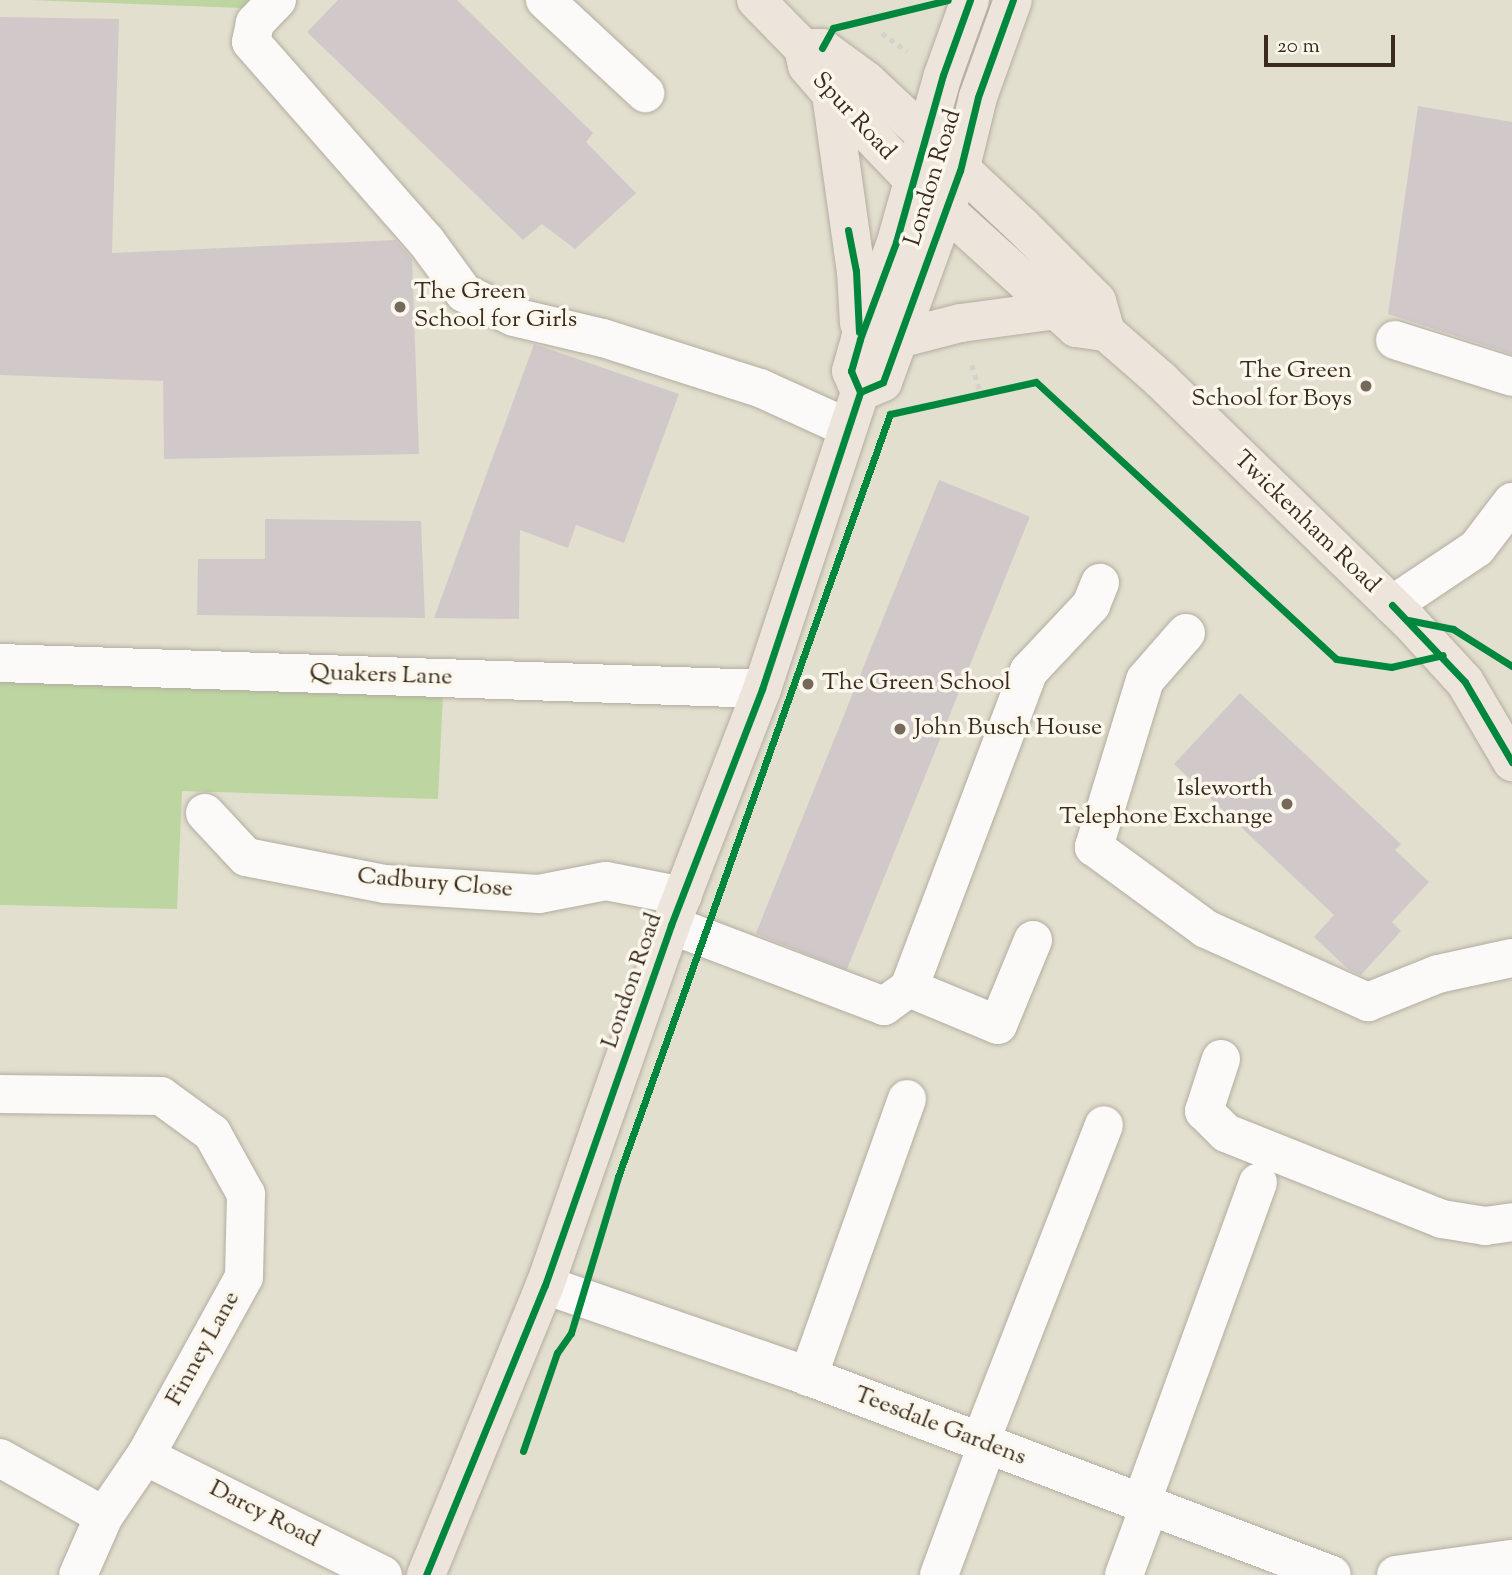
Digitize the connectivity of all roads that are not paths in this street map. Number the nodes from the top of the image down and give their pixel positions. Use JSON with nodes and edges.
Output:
{"nodes":[{"id":1,"x":277,"y":0,"type":"edge"},
{"id":2,"x":545,"y":0,"type":"edge"},
{"id":3,"x":755,"y":0,"type":"edge"},
{"id":4,"x":970,"y":0,"type":"edge"},
{"id":5,"x":1013,"y":0,"type":"edge"},
{"id":6,"x":803,"y":48,"type":"junction"},
{"id":7,"x":645,"y":93,"type":"dead end"},
{"id":8,"x":831,"y":94,"type":"junction"},
{"id":9,"x":927,"y":136,"type":"junction"},
{"id":10,"x":960,"y":171,"type":"junction"},
{"id":11,"x":914,"y":180,"type":"junction"},
{"id":12,"x":946,"y":209,"type":"junction"},
{"id":13,"x":1057,"y":310,"type":"junction"},
{"id":14,"x":1106,"y":332,"type":"junction"},
{"id":15,"x":860,"y":339,"type":"junction"},
{"id":16,"x":898,"y":340,"type":"junction"},
{"id":17,"x":1395,"y":340,"type":"dead end"},
{"id":18,"x":1512,"y":377,"type":"edge"},
{"id":19,"x":853,"y":410,"type":"junction"},
{"id":20,"x":1512,"y":502,"type":"edge"},
{"id":21,"x":1100,"y":583,"type":"dead end"},
{"id":22,"x":1392,"y":605,"type":"junction"},
{"id":23,"x":1185,"y":633,"type":"dead end"},
{"id":24,"x":0,"y":663,"type":"edge"},
{"id":25,"x":762,"y":690,"type":"junction"},
{"id":26,"x":1499,"y":714,"type":"edge"},
{"id":27,"x":1512,"y":762,"type":"edge"},
{"id":28,"x":205,"y":813,"type":"dead end"},
{"id":29,"x":677,"y":910,"type":"junction"},
{"id":30,"x":1033,"y":940,"type":"dead end"},
{"id":31,"x":1512,"y":958,"type":"edge"},
{"id":32,"x":909,"y":988,"type":"junction"},
{"id":33,"x":1221,"y":1059,"type":"dead end"},
{"id":34,"x":0,"y":1094,"type":"edge"},
{"id":35,"x":907,"y":1099,"type":"dead end"},
{"id":36,"x":1104,"y":1125,"type":"dead end"},
{"id":37,"x":1258,"y":1183,"type":"dead end"},
{"id":38,"x":1512,"y":1222,"type":"edge"},
{"id":39,"x":545,"y":1285,"type":"junction"},
{"id":40,"x":808,"y":1377,"type":"junction"},
{"id":41,"x":984,"y":1444,"type":"junction"},
{"id":42,"x":145,"y":1456,"type":"junction"},
{"id":43,"x":0,"y":1458,"type":"edge"},
{"id":44,"x":1145,"y":1506,"type":"junction"},
{"id":45,"x":104,"y":1516,"type":"junction"},
{"id":46,"x":1512,"y":1559,"type":"edge"},
{"id":47,"x":1314,"y":1572,"type":"edge"},
{"id":48,"x":78,"y":1575,"type":"edge"},
{"id":49,"x":383,"y":1575,"type":"edge"},
{"id":50,"x":426,"y":1575,"type":"edge"},
{"id":51,"x":939,"y":1575,"type":"edge"},
{"id":52,"x":1124,"y":1575,"type":"edge"},
{"id":53,"x":1396,"y":1575,"type":"edge"}],
"edges":[{"from":1,"to":19,"type":"street"},
{"from":2,"to":7,"type":"street"},
{"from":3,"to":6,"type":"main road","name":"Spur Road"},
{"from":4,"to":9,"type":"main road","name":"London Road"},
{"from":5,"to":10,"type":"main road","name":"London Road"},
{"from":6,"to":8,"type":"main road","name":"Spur Road"},
{"from":6,"to":9,"type":"main road","name":"Spur Road"},
{"from":8,"to":11,"type":"main road","name":"Spur Road"},
{"from":8,"to":15,"type":"main road"},
{"from":9,"to":10,"type":"main road","name":"Spur Road"},
{"from":9,"to":11,"type":"main road","name":"London Road"},
{"from":10,"to":12,"type":"main road","name":"London Road"},
{"from":10,"to":14,"type":"main road","name":"Twickenham Road"},
{"from":11,"to":12,"type":"main road","name":"Spur Road"},
{"from":11,"to":15,"type":"main road","name":"London Road"},
{"from":12,"to":13,"type":"main road"},
{"from":12,"to":16,"type":"main road","name":"London Road"},
{"from":13,"to":14,"type":"main road"},
{"from":13,"to":16,"type":"main road"},
{"from":14,"to":22,"type":"main road","name":"Twickenham Road"},
{"from":15,"to":19,"type":"main road","name":"London Road"},
{"from":16,"to":19,"type":"main road","name":"London Road"},
{"from":17,"to":18,"type":"street"},
{"from":19,"to":25,"type":"main road","name":"London Road"},
{"from":20,"to":22,"type":"street"},
{"from":21,"to":32,"type":"street"},
{"from":22,"to":26,"type":"main road","name":"Twickenham Road"},
{"from":23,"to":31,"type":"street"},
{"from":24,"to":25,"type":"street","name":"Quakers Lane"},
{"from":25,"to":29,"type":"main road","name":"London Road"},
{"from":26,"to":27,"type":"main road","name":"Twickenham Road"},
{"from":28,"to":29,"type":"street","name":"Cadbury Close"},
{"from":29,"to":32,"type":"street","name":"Cadbury Close"},
{"from":29,"to":39,"type":"main road","name":"London Road"},
{"from":30,"to":32,"type":"street"},
{"from":33,"to":38,"type":"street"},
{"from":34,"to":42,"type":"street","name":"Finney Lane"},
{"from":35,"to":40,"type":"street"},
{"from":36,"to":41,"type":"street"},
{"from":37,"to":44,"type":"street"},
{"from":39,"to":40,"type":"street","name":"Teesdale Gardens"},
{"from":39,"to":50,"type":"main road","name":"London Road"},
{"from":40,"to":41,"type":"street","name":"Teesdale Gardens"},
{"from":41,"to":44,"type":"street","name":"Teesdale Gardens"},
{"from":41,"to":51,"type":"street"},
{"from":42,"to":45,"type":"street","name":"Finney Lane"},
{"from":42,"to":49,"type":"street","name":"Darcy Road"},
{"from":43,"to":45,"type":"street"},
{"from":44,"to":47,"type":"street","name":"Teesdale Gardens"},
{"from":44,"to":52,"type":"street"},
{"from":45,"to":48,"type":"street","name":"Finney Lane"},
{"from":46,"to":53,"type":"street"}]}
